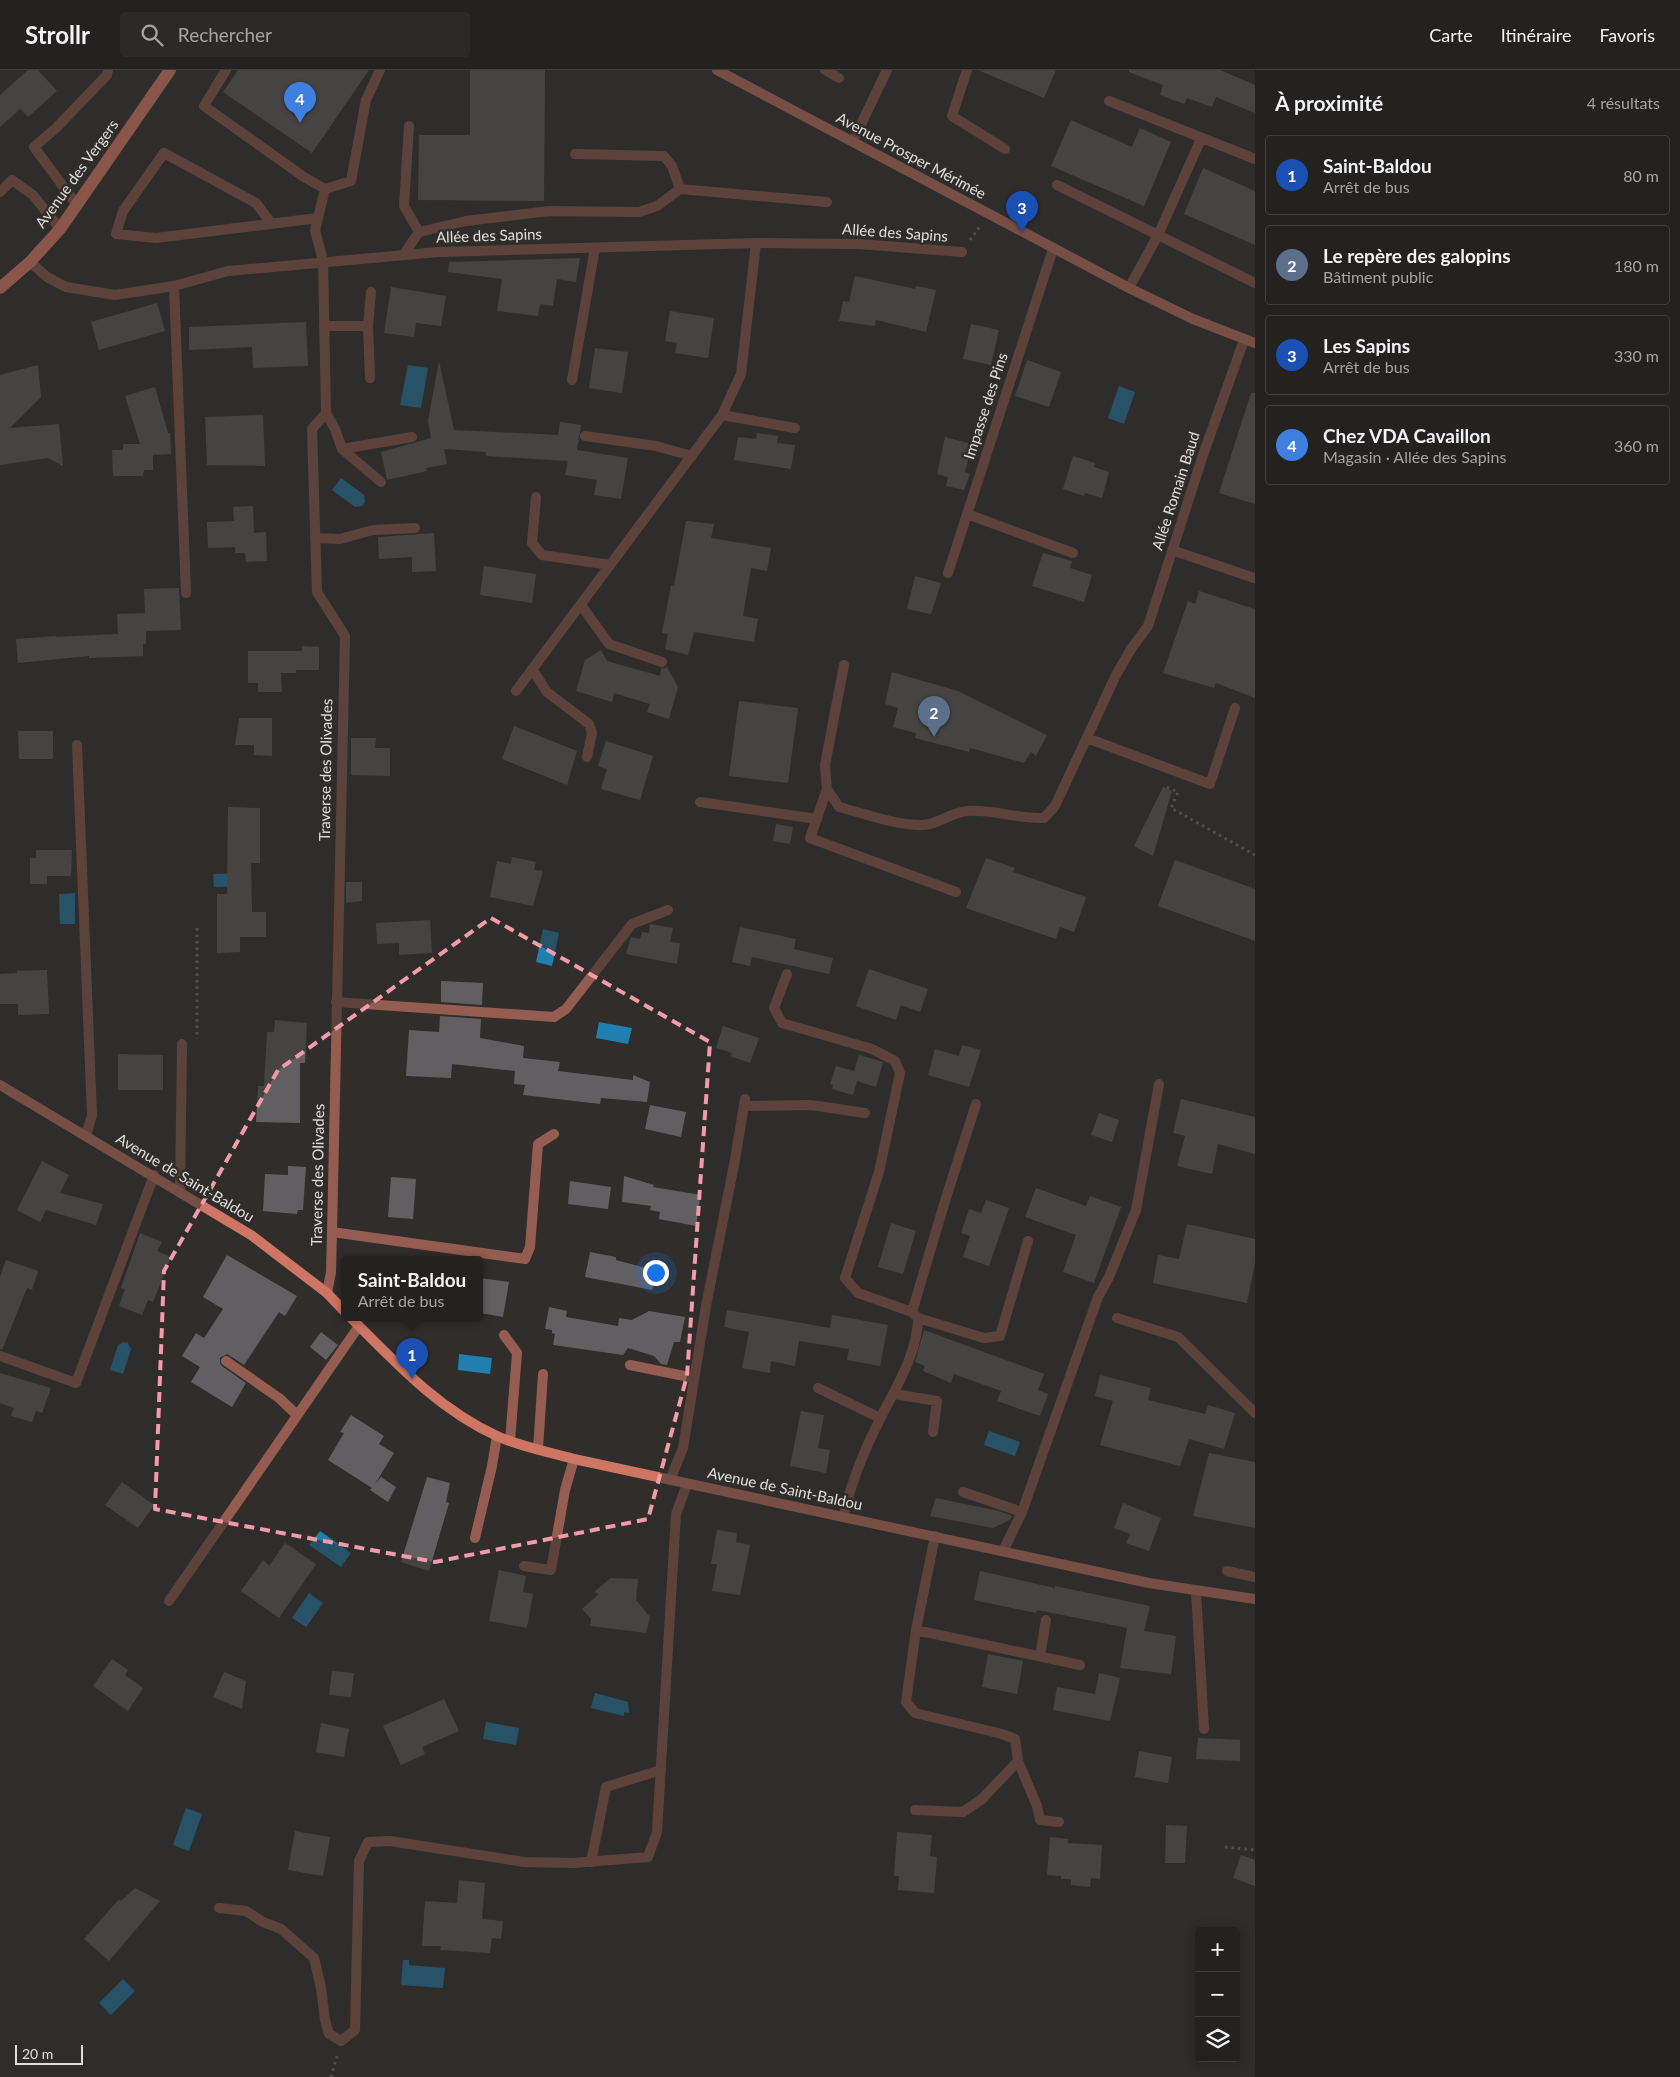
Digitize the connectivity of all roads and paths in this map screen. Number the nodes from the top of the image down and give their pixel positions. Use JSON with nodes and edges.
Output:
{"nodes":[{"id":1,"x":108,"y":70,"type":"edge"},
{"id":2,"x":170,"y":70,"type":"edge"},
{"id":3,"x":226,"y":70,"type":"edge"},
{"id":4,"x":380,"y":70,"type":"edge"},
{"id":5,"x":717,"y":70,"type":"edge"},
{"id":6,"x":825,"y":70,"type":"edge"},
{"id":7,"x":886,"y":70,"type":"edge"},
{"id":8,"x":967,"y":70,"type":"edge"},
{"id":9,"x":839,"y":78,"type":"dead end"},
{"id":10,"x":1109,"y":101,"type":"dead end"},
{"id":11,"x":409,"y":126,"type":"dead end"},
{"id":12,"x":1201,"y":139,"type":"junction"},
{"id":13,"x":853,"y":141,"type":"junction"},
{"id":14,"x":1005,"y":149,"type":"dead end"},
{"id":15,"x":575,"y":154,"type":"dead end"},
{"id":16,"x":1255,"y":160,"type":"edge"},
{"id":17,"x":1057,"y":185,"type":"dead end"},
{"id":18,"x":325,"y":189,"type":"junction"},
{"id":19,"x":680,"y":189,"type":"junction"},
{"id":20,"x":0,"y":192,"type":"edge"},
{"id":21,"x":827,"y":202,"type":"dead end"},
{"id":22,"x":77,"y":205,"type":"junction"},
{"id":23,"x":988,"y":214,"type":"junction"},
{"id":24,"x":318,"y":218,"type":"junction"},
{"id":25,"x":271,"y":223,"type":"junction"},
{"id":26,"x":60,"y":229,"type":"junction"},
{"id":27,"x":419,"y":232,"type":"junction"},
{"id":28,"x":1158,"y":235,"type":"junction"},
{"id":29,"x":756,"y":243,"type":"junction"},
{"id":30,"x":595,"y":248,"type":"junction"},
{"id":31,"x":1052,"y":249,"type":"junction"},
{"id":32,"x":962,"y":252,"type":"joint"},
{"id":33,"x":404,"y":254,"type":"junction"},
{"id":34,"x":323,"y":261,"type":"junction"},
{"id":35,"x":30,"y":262,"type":"junction"},
{"id":36,"x":1255,"y":283,"type":"edge"},
{"id":37,"x":174,"y":286,"type":"junction"},
{"id":38,"x":0,"y":288,"type":"edge"},
{"id":39,"x":1129,"y":288,"type":"junction"},
{"id":40,"x":372,"y":292,"type":"dead end"},
{"id":41,"x":324,"y":326,"type":"junction"},
{"id":42,"x":368,"y":326,"type":"junction"},
{"id":43,"x":1244,"y":340,"type":"junction"},
{"id":44,"x":1255,"y":343,"type":"edge"},
{"id":45,"x":370,"y":378,"type":"dead end"},
{"id":46,"x":572,"y":380,"type":"dead end"},
{"id":47,"x":326,"y":413,"type":"junction"},
{"id":48,"x":722,"y":415,"type":"junction"},
{"id":49,"x":795,"y":428,"type":"dead end"},
{"id":50,"x":585,"y":436,"type":"dead end"},
{"id":51,"x":412,"y":437,"type":"dead end"},
{"id":52,"x":342,"y":449,"type":"junction"},
{"id":53,"x":692,"y":456,"type":"junction"},
{"id":54,"x":381,"y":482,"type":"dead end"},
{"id":55,"x":536,"y":497,"type":"dead end"},
{"id":56,"x":967,"y":514,"type":"junction"},
{"id":57,"x":414,"y":528,"type":"dead end"},
{"id":58,"x":315,"y":538,"type":"junction"},
{"id":59,"x":1172,"y":550,"type":"junction"},
{"id":60,"x":1073,"y":553,"type":"dead end"},
{"id":61,"x":610,"y":565,"type":"junction"},
{"id":62,"x":948,"y":574,"type":"dead end"},
{"id":63,"x":1254,"y":578,"type":"edge"},
{"id":64,"x":186,"y":593,"type":"dead end"},
{"id":65,"x":580,"y":605,"type":"junction"},
{"id":66,"x":662,"y":662,"type":"dead end"},
{"id":67,"x":844,"y":665,"type":"dead end"},
{"id":68,"x":532,"y":669,"type":"junction"},
{"id":69,"x":516,"y":691,"type":"dead end"},
{"id":70,"x":1235,"y":708,"type":"dead end"},
{"id":71,"x":1087,"y":738,"type":"junction"},
{"id":72,"x":77,"y":745,"type":"dead end"},
{"id":73,"x":587,"y":757,"type":"dead end"},
{"id":74,"x":1162,"y":785,"type":"dead end"},
{"id":75,"x":828,"y":789,"type":"junction"},
{"id":76,"x":700,"y":802,"type":"dead end"},
{"id":77,"x":817,"y":819,"type":"junction"},
{"id":78,"x":1255,"y":856,"type":"edge"},
{"id":79,"x":956,"y":892,"type":"dead end"},
{"id":80,"x":668,"y":910,"type":"dead end"},
{"id":81,"x":787,"y":974,"type":"dead end"},
{"id":82,"x":336,"y":1002,"type":"junction"},
{"id":83,"x":182,"y":1044,"type":"dead end"},
{"id":84,"x":1159,"y":1084,"type":"dead end"},
{"id":85,"x":0,"y":1085,"type":"edge"},
{"id":86,"x":976,"y":1104,"type":"dead end"},
{"id":87,"x":865,"y":1113,"type":"dead end"},
{"id":88,"x":554,"y":1134,"type":"dead end"},
{"id":89,"x":86,"y":1136,"type":"junction"},
{"id":90,"x":154,"y":1175,"type":"junction"},
{"id":91,"x":180,"y":1192,"type":"junction"},
{"id":92,"x":332,"y":1232,"type":"junction"},
{"id":93,"x":1028,"y":1241,"type":"dead end"},
{"id":94,"x":327,"y":1293,"type":"junction"},
{"id":95,"x":341,"y":1308,"type":"edge"},
{"id":96,"x":915,"y":1315,"type":"junction"},
{"id":97,"x":1117,"y":1318,"type":"dead end"},
{"id":98,"x":354,"y":1321,"type":"edge"},
{"id":99,"x":359,"y":1326,"type":"junction"},
{"id":100,"x":504,"y":1334,"type":"dead end"},
{"id":101,"x":0,"y":1356,"type":"edge"},
{"id":102,"x":226,"y":1361,"type":"dead end"},
{"id":103,"x":630,"y":1365,"type":"dead end"},
{"id":104,"x":543,"y":1374,"type":"dead end"},
{"id":105,"x":694,"y":1378,"type":"junction"},
{"id":106,"x":818,"y":1388,"type":"dead end"},
{"id":107,"x":894,"y":1394,"type":"junction"},
{"id":108,"x":1255,"y":1412,"type":"edge"},
{"id":109,"x":297,"y":1416,"type":"junction"},
{"id":110,"x":880,"y":1418,"type":"junction"},
{"id":111,"x":933,"y":1432,"type":"dead end"},
{"id":112,"x":497,"y":1436,"type":"junction"},
{"id":113,"x":510,"y":1441,"type":"junction"},
{"id":114,"x":538,"y":1449,"type":"junction"},
{"id":115,"x":574,"y":1459,"type":"junction"},
{"id":116,"x":670,"y":1480,"type":"junction"},
{"id":117,"x":686,"y":1484,"type":"junction"},
{"id":118,"x":963,"y":1492,"type":"dead end"},
{"id":119,"x":1022,"y":1512,"type":"junction"},
{"id":120,"x":843,"y":1517,"type":"junction"},
{"id":121,"x":935,"y":1536,"type":"junction"},
{"id":122,"x":475,"y":1538,"type":"dead end"},
{"id":123,"x":1003,"y":1551,"type":"junction"},
{"id":124,"x":524,"y":1566,"type":"dead end"},
{"id":125,"x":1227,"y":1571,"type":"dead end"},
{"id":126,"x":1255,"y":1577,"type":"edge"},
{"id":127,"x":1196,"y":1591,"type":"junction"},
{"id":128,"x":1255,"y":1599,"type":"edge"},
{"id":129,"x":169,"y":1601,"type":"dead end"},
{"id":130,"x":1046,"y":1620,"type":"dead end"},
{"id":131,"x":916,"y":1630,"type":"junction"},
{"id":132,"x":1040,"y":1656,"type":"junction"},
{"id":133,"x":1080,"y":1665,"type":"dead end"},
{"id":134,"x":1204,"y":1729,"type":"dead end"},
{"id":135,"x":1018,"y":1761,"type":"junction"},
{"id":136,"x":661,"y":1770,"type":"junction"},
{"id":137,"x":915,"y":1810,"type":"dead end"},
{"id":138,"x":1059,"y":1822,"type":"dead end"},
{"id":139,"x":1226,"y":1847,"type":"dead end"},
{"id":140,"x":1255,"y":1850,"type":"edge"},
{"id":141,"x":591,"y":1862,"type":"junction"},
{"id":142,"x":219,"y":1908,"type":"dead end"},
{"id":143,"x":341,"y":2041,"type":"junction"},
{"id":144,"x":331,"y":2077,"type":"edge"}],
"edges":[{"from":1,"to":22,"type":"street"},
{"from":2,"to":22,"type":"main road","name":"Avenue des Vergers"},
{"from":3,"to":18,"type":"street"},
{"from":4,"to":18,"type":"street"},
{"from":5,"to":13,"type":"street","name":"Avenue Prosper Mérimée"},
{"from":6,"to":9,"type":"street"},
{"from":7,"to":13,"type":"street"},
{"from":8,"to":14,"type":"street"},
{"from":10,"to":12,"type":"street"},
{"from":11,"to":27,"type":"street"},
{"from":12,"to":16,"type":"street"},
{"from":12,"to":28,"type":"street"},
{"from":13,"to":23,"type":"street","name":"Avenue Prosper Mérimée"},
{"from":15,"to":19,"type":"street"},
{"from":17,"to":28,"type":"street"},
{"from":18,"to":24,"type":"street"},
{"from":19,"to":21,"type":"street"},
{"from":19,"to":27,"type":"street"},
{"from":20,"to":26,"type":"street"},
{"from":22,"to":26,"type":"main road","name":"Avenue des Vergers"},
{"from":23,"to":31,"type":"street","name":"Avenue Prosper Mérimée"},
{"from":23,"to":32,"type":"path"},
{"from":24,"to":25,"type":"street"},
{"from":24,"to":34,"type":"street"},
{"from":25,"to":25,"type":"street"},
{"from":26,"to":35,"type":"main road","name":"Avenue des Vergers"},
{"from":27,"to":33,"type":"street"},
{"from":28,"to":36,"type":"street"},
{"from":28,"to":39,"type":"street"},
{"from":29,"to":30,"type":"street","name":"Allée des Sapins"},
{"from":29,"to":32,"type":"street","name":"Allée des Sapins"},
{"from":29,"to":48,"type":"street"},
{"from":30,"to":33,"type":"street","name":"Allée des Sapins"},
{"from":30,"to":46,"type":"street"},
{"from":31,"to":39,"type":"street","name":"Avenue Prosper Mérimée"},
{"from":31,"to":56,"type":"street","name":"Impasse des Pins"},
{"from":33,"to":34,"type":"street","name":"Allée des Sapins"},
{"from":34,"to":37,"type":"street","name":"Allée des Sapins"},
{"from":34,"to":41,"type":"street"},
{"from":35,"to":37,"type":"street","name":"Allée des Sapins"},
{"from":35,"to":38,"type":"main road","name":"Avenue des Vergers"},
{"from":37,"to":64,"type":"street"},
{"from":39,"to":43,"type":"street","name":"Avenue Prosper Mérimée"},
{"from":40,"to":42,"type":"street"},
{"from":41,"to":42,"type":"street"},
{"from":41,"to":47,"type":"street"},
{"from":42,"to":45,"type":"street"},
{"from":43,"to":44,"type":"street","name":"Avenue Prosper Mérimée"},
{"from":43,"to":59,"type":"street","name":"Allée Romain Baud"},
{"from":47,"to":52,"type":"street"},
{"from":47,"to":58,"type":"street","name":"Traverse des Olivades"},
{"from":48,"to":49,"type":"street"},
{"from":48,"to":53,"type":"street"},
{"from":50,"to":53,"type":"street"},
{"from":51,"to":52,"type":"street"},
{"from":52,"to":54,"type":"street"},
{"from":53,"to":61,"type":"street"},
{"from":55,"to":61,"type":"street"},
{"from":56,"to":60,"type":"street"},
{"from":56,"to":62,"type":"street","name":"Impasse des Pins"},
{"from":57,"to":58,"type":"street"},
{"from":58,"to":82,"type":"street","name":"Traverse des Olivades"},
{"from":59,"to":63,"type":"street"},
{"from":59,"to":71,"type":"street","name":"Allée Romain Baud"},
{"from":61,"to":65,"type":"street"},
{"from":65,"to":66,"type":"street"},
{"from":65,"to":68,"type":"street"},
{"from":67,"to":75,"type":"street"},
{"from":68,"to":69,"type":"street"},
{"from":68,"to":73,"type":"street"},
{"from":70,"to":71,"type":"street"},
{"from":71,"to":75,"type":"street","name":"Allée Romain Baud"},
{"from":72,"to":89,"type":"street"},
{"from":74,"to":78,"type":"path"},
{"from":75,"to":77,"type":"street"},
{"from":76,"to":77,"type":"street"},
{"from":77,"to":79,"type":"street"},
{"from":80,"to":82,"type":"street"},
{"from":81,"to":96,"type":"street"},
{"from":82,"to":92,"type":"street","name":"Traverse des Olivades"},
{"from":83,"to":91,"type":"street"},
{"from":84,"to":119,"type":"street"},
{"from":85,"to":89,"type":"street","name":"Avenue de Saint-Baldou"},
{"from":86,"to":96,"type":"street"},
{"from":87,"to":105,"type":"street"},
{"from":88,"to":92,"type":"street"},
{"from":89,"to":90,"type":"street","name":"Avenue de Saint-Baldou"},
{"from":90,"to":91,"type":"street","name":"Avenue de Saint-Baldou"},
{"from":90,"to":101,"type":"street"},
{"from":91,"to":94,"type":"street","name":"Avenue de Saint-Baldou"},
{"from":92,"to":94,"type":"street","name":"Traverse des Olivades"},
{"from":93,"to":96,"type":"street"},
{"from":94,"to":95,"type":"street","name":"Avenue de Saint-Baldou"},
{"from":96,"to":107,"type":"street"},
{"from":97,"to":108,"type":"street"},
{"from":98,"to":99,"type":"street","name":"Avenue de Saint-Baldou"},
{"from":99,"to":109,"type":"street"},
{"from":99,"to":112,"type":"street","name":"Avenue de Saint-Baldou"},
{"from":100,"to":113,"type":"street"},
{"from":102,"to":109,"type":"street"},
{"from":103,"to":105,"type":"street"},
{"from":104,"to":114,"type":"street"},
{"from":105,"to":116,"type":"street"},
{"from":106,"to":110,"type":"street"},
{"from":107,"to":110,"type":"street"},
{"from":107,"to":111,"type":"street"},
{"from":109,"to":129,"type":"street"},
{"from":110,"to":120,"type":"street"},
{"from":112,"to":113,"type":"street","name":"Avenue de Saint-Baldou"},
{"from":112,"to":122,"type":"street"},
{"from":113,"to":114,"type":"street","name":"Avenue de Saint-Baldou"},
{"from":114,"to":115,"type":"street","name":"Avenue de Saint-Baldou"},
{"from":115,"to":116,"type":"street","name":"Avenue de Saint-Baldou"},
{"from":115,"to":124,"type":"street"},
{"from":116,"to":117,"type":"street","name":"Avenue de Saint-Baldou"},
{"from":117,"to":120,"type":"street","name":"Avenue de Saint-Baldou"},
{"from":117,"to":136,"type":"street"},
{"from":118,"to":119,"type":"street"},
{"from":119,"to":123,"type":"street"},
{"from":120,"to":121,"type":"street","name":"Avenue de Saint-Baldou"},
{"from":121,"to":123,"type":"street","name":"Avenue de Saint-Baldou"},
{"from":121,"to":131,"type":"street"},
{"from":123,"to":127,"type":"street","name":"Avenue de Saint-Baldou"},
{"from":125,"to":126,"type":"street"},
{"from":127,"to":128,"type":"street","name":"Avenue de Saint-Baldou"},
{"from":127,"to":134,"type":"street"},
{"from":130,"to":132,"type":"street"},
{"from":131,"to":132,"type":"street"},
{"from":131,"to":135,"type":"street"},
{"from":132,"to":133,"type":"street"},
{"from":135,"to":137,"type":"street"},
{"from":135,"to":138,"type":"street"},
{"from":136,"to":141,"type":"street"},
{"from":136,"to":141,"type":"street"},
{"from":139,"to":140,"type":"path"},
{"from":141,"to":143,"type":"street"},
{"from":142,"to":143,"type":"street"},
{"from":143,"to":144,"type":"path"}]}
